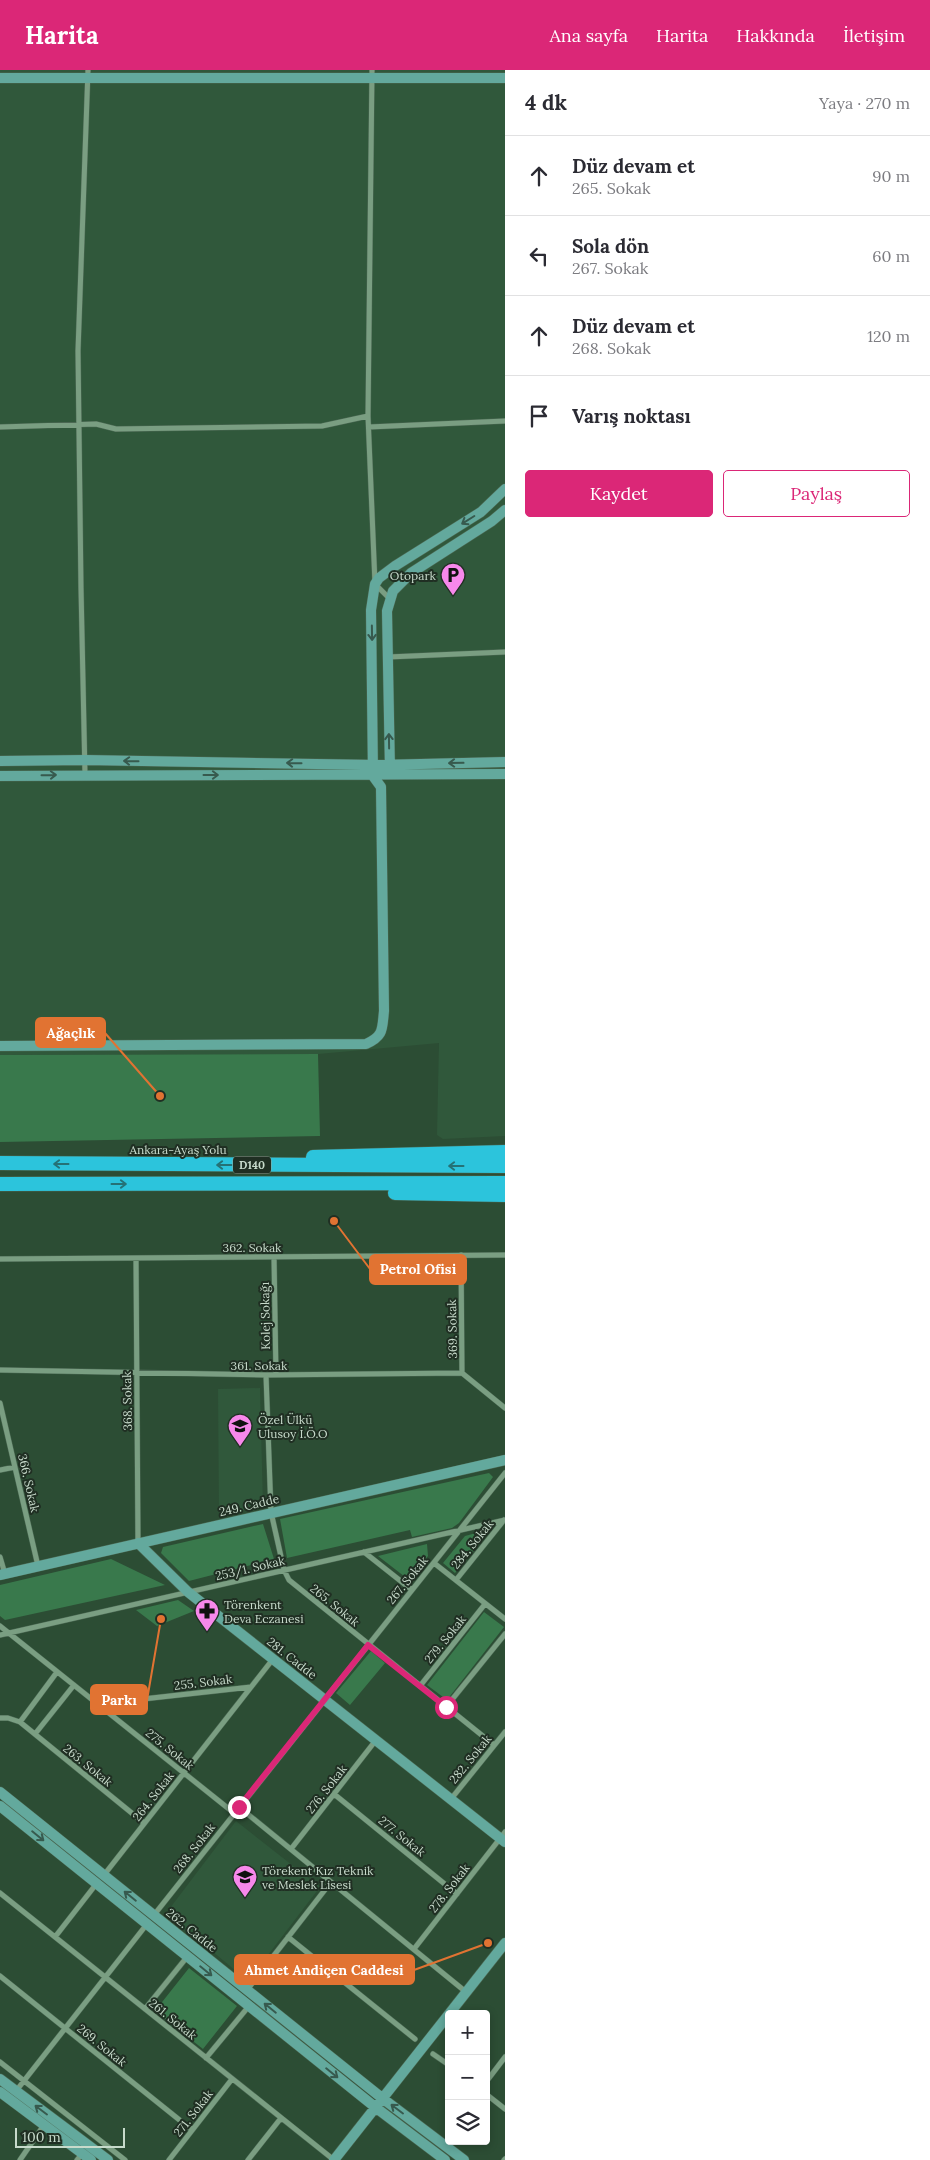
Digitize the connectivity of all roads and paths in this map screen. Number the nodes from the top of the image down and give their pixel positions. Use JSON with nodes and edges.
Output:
{"nodes":[{"id":1,"x":87,"y":74,"type":"edge"},
{"id":2,"x":372,"y":74,"type":"edge"},
{"id":3,"x":0,"y":78,"type":"edge"},
{"id":4,"x":505,"y":78,"type":"edge"},
{"id":5,"x":368,"y":416,"type":"junction"},
{"id":6,"x":505,"y":421,"type":"edge"},
{"id":7,"x":78,"y":425,"type":"junction"},
{"id":8,"x":369,"y":426,"type":"junction"},
{"id":9,"x":0,"y":427,"type":"edge"},
{"id":10,"x":505,"y":489,"type":"edge"},
{"id":11,"x":505,"y":510,"type":"edge"},
{"id":12,"x":375,"y":584,"type":"junction"},
{"id":13,"x":390,"y":599,"type":"junction"},
{"id":14,"x":505,"y":652,"type":"edge"},
{"id":15,"x":387,"y":657,"type":"junction"},
{"id":16,"x":85,"y":760,"type":"junction"},
{"id":17,"x":0,"y":761,"type":"edge"},
{"id":18,"x":505,"y":762,"type":"edge"},
{"id":19,"x":374,"y":764,"type":"junction"},
{"id":20,"x":390,"y":764,"type":"junction"},
{"id":21,"x":505,"y":774,"type":"edge"},
{"id":22,"x":86,"y":775,"type":"junction"},
{"id":23,"x":0,"y":776,"type":"edge"},
{"id":24,"x":373,"y":776,"type":"junction"},
{"id":25,"x":390,"y":776,"type":"junction"},
{"id":26,"x":381,"y":787,"type":"junction"},
{"id":27,"x":0,"y":1046,"type":"edge"},
{"id":28,"x":505,"y":1152,"type":"edge"},
{"id":29,"x":0,"y":1163,"type":"edge"},
{"id":30,"x":291,"y":1165,"type":"junction"},
{"id":31,"x":505,"y":1166,"type":"edge"},
{"id":32,"x":0,"y":1184,"type":"edge"},
{"id":33,"x":286,"y":1184,"type":"junction"},
{"id":34,"x":505,"y":1184,"type":"edge"},
{"id":35,"x":505,"y":1195,"type":"edge"},
{"id":36,"x":505,"y":1255,"type":"edge"},
{"id":37,"x":461,"y":1256,"type":"junction"},
{"id":38,"x":274,"y":1257,"type":"junction"},
{"id":39,"x":136,"y":1258,"type":"junction"},
{"id":40,"x":0,"y":1259,"type":"edge"},
{"id":41,"x":0,"y":1370,"type":"edge"},
{"id":42,"x":462,"y":1373,"type":"junction"},
{"id":43,"x":136,"y":1374,"type":"junction"},
{"id":44,"x":266,"y":1375,"type":"junction"},
{"id":45,"x":276,"y":1375,"type":"junction"},
{"id":46,"x":0,"y":1403,"type":"edge"},
{"id":47,"x":505,"y":1408,"type":"edge"},
{"id":48,"x":505,"y":1460,"type":"edge"},
{"id":49,"x":15,"y":1466,"type":"junction"},
{"id":50,"x":0,"y":1470,"type":"edge"},
{"id":51,"x":505,"y":1473,"type":"edge"},
{"id":52,"x":271,"y":1512,"type":"junction"},
{"id":53,"x":505,"y":1520,"type":"edge"},
{"id":54,"x":461,"y":1530,"type":"junction"},
{"id":55,"x":138,"y":1543,"type":"junction"},
{"id":56,"x":364,"y":1552,"type":"junction"},
{"id":57,"x":0,"y":1556,"type":"edge"},
{"id":58,"x":434,"y":1563,"type":"junction"},
{"id":59,"x":38,"y":1566,"type":"junction"},
{"id":60,"x":284,"y":1570,"type":"junction"},
{"id":61,"x":2,"y":1575,"type":"edge"},
{"id":62,"x":456,"y":1580,"type":"junction"},
{"id":63,"x":412,"y":1590,"type":"junction"},
{"id":64,"x":188,"y":1592,"type":"junction"},
{"id":65,"x":486,"y":1604,"type":"junction"},
{"id":66,"x":505,"y":1619,"type":"edge"},
{"id":67,"x":0,"y":1626,"type":"edge"},
{"id":68,"x":9,"y":1633,"type":"junction"},
{"id":69,"x":505,"y":1634,"type":"edge"},
{"id":70,"x":0,"y":1635,"type":"edge"},
{"id":71,"x":368,"y":1645,"type":"junction"},
{"id":72,"x":273,"y":1659,"type":"junction"},
{"id":73,"x":57,"y":1672,"type":"junction"},
{"id":74,"x":74,"y":1685,"type":"junction"},
{"id":75,"x":420,"y":1686,"type":"junction"},
{"id":76,"x":251,"y":1687,"type":"junction"},
{"id":77,"x":324,"y":1699,"type":"junction"},
{"id":78,"x":98,"y":1704,"type":"junction"},
{"id":79,"x":446,"y":1707,"type":"junction"},
{"id":80,"x":0,"y":1718,"type":"edge"},
{"id":81,"x":20,"y":1722,"type":"junction"},
{"id":82,"x":505,"y":1732,"type":"edge"},
{"id":83,"x":35,"y":1734,"type":"junction"},
{"id":84,"x":376,"y":1740,"type":"junction"},
{"id":85,"x":494,"y":1745,"type":"junction"},
{"id":86,"x":184,"y":1773,"type":"junction"},
{"id":87,"x":0,"y":1792,"type":"edge"},
{"id":88,"x":334,"y":1794,"type":"junction"},
{"id":89,"x":450,"y":1799,"type":"junction"},
{"id":90,"x":0,"y":1806,"type":"edge"},
{"id":91,"x":239,"y":1807,"type":"junction"},
{"id":92,"x":234,"y":1813,"type":"junction"},
{"id":93,"x":144,"y":1823,"type":"junction"},
{"id":94,"x":503,"y":1838,"type":"edge"},
{"id":95,"x":291,"y":1849,"type":"junction"},
{"id":96,"x":104,"y":1875,"type":"junction"},
{"id":97,"x":331,"y":1882,"type":"junction"},
{"id":98,"x":97,"y":1883,"type":"junction"},
{"id":99,"x":0,"y":1893,"type":"edge"},
{"id":100,"x":457,"y":1894,"type":"junction"},
{"id":101,"x":154,"y":1915,"type":"junction"},
{"id":102,"x":147,"y":1924,"type":"junction"},
{"id":103,"x":55,"y":1937,"type":"junction"},
{"id":104,"x":288,"y":1937,"type":"junction"},
{"id":105,"x":505,"y":1943,"type":"edge"},
{"id":106,"x":414,"y":1950,"type":"junction"},
{"id":107,"x":188,"y":1956,"type":"junction"},
{"id":108,"x":0,"y":1976,"type":"edge"},
{"id":109,"x":105,"y":1978,"type":"junction"},
{"id":110,"x":247,"y":1990,"type":"junction"},
{"id":111,"x":466,"y":1992,"type":"junction"},
{"id":112,"x":250,"y":2006,"type":"junction"},
{"id":113,"x":145,"y":2009,"type":"junction"},
{"id":114,"x":452,"y":2010,"type":"edge"},
{"id":115,"x":445,"y":2019,"type":"edge"},
{"id":116,"x":65,"y":2028,"type":"junction"},
{"id":117,"x":415,"y":2039,"type":"dead end"},
{"id":118,"x":433,"y":2054,"type":"dead end"},
{"id":119,"x":206,"y":2058,"type":"junction"},
{"id":120,"x":505,"y":2058,"type":"edge"},
{"id":121,"x":0,"y":2062,"type":"edge"},
{"id":122,"x":445,"y":2062,"type":"edge"},
{"id":123,"x":490,"y":2077,"type":"edge"},
{"id":124,"x":0,"y":2079,"type":"edge"},
{"id":125,"x":232,"y":2079,"type":"junction"},
{"id":126,"x":24,"y":2081,"type":"junction"},
{"id":127,"x":16,"y":2091,"type":"junction"},
{"id":128,"x":0,"y":2092,"type":"edge"},
{"id":129,"x":490,"y":2097,"type":"edge"},
{"id":130,"x":382,"y":2098,"type":"junction"},
{"id":131,"x":375,"y":2107,"type":"junction"},
{"id":132,"x":505,"y":2109,"type":"edge"},
{"id":133,"x":281,"y":2118,"type":"junction"},
{"id":134,"x":44,"y":2125,"type":"junction"},
{"id":135,"x":420,"y":2127,"type":"junction"},
{"id":136,"x":192,"y":2130,"type":"junction"},
{"id":137,"x":413,"y":2136,"type":"junction"},
{"id":138,"x":83,"y":2158,"type":"edge"},
{"id":139,"x":20,"y":2160,"type":"edge"},
{"id":140,"x":108,"y":2160,"type":"edge"},
{"id":141,"x":125,"y":2160,"type":"edge"},
{"id":142,"x":169,"y":2160,"type":"edge"},
{"id":143,"x":248,"y":2160,"type":"edge"},
{"id":144,"x":334,"y":2160,"type":"edge"},
{"id":145,"x":445,"y":2160,"type":"edge"},
{"id":146,"x":464,"y":2160,"type":"edge"}],
"edges":[{"from":1,"to":2,"type":"street"},
{"from":1,"to":3,"type":"street"},
{"from":1,"to":7,"type":"street"},
{"from":2,"to":4,"type":"street"},
{"from":2,"to":5,"type":"street"},
{"from":5,"to":7,"type":"street"},
{"from":5,"to":8,"type":"street"},
{"from":6,"to":8,"type":"street"},
{"from":7,"to":9,"type":"street"},
{"from":7,"to":16,"type":"street"},
{"from":8,"to":12,"type":"street"},
{"from":10,"to":12,"type":"street","one_way":true},
{"from":11,"to":13,"type":"street"},
{"from":12,"to":13,"type":"street"},
{"from":12,"to":19,"type":"street","one_way":true},
{"from":13,"to":15,"type":"street"},
{"from":14,"to":15,"type":"street"},
{"from":20,"to":15,"type":"street","one_way":true},
{"from":16,"to":17,"type":"street"},
{"from":19,"to":16,"type":"street","one_way":true},
{"from":16,"to":22,"type":"street"},
{"from":18,"to":20,"type":"street","one_way":true},
{"from":19,"to":20,"type":"street"},
{"from":19,"to":24,"type":"street"},
{"from":20,"to":25,"type":"street"},
{"from":21,"to":25,"type":"street"},
{"from":23,"to":22,"type":"street","one_way":true},
{"from":22,"to":24,"type":"street","one_way":true},
{"from":24,"to":25,"type":"street"},
{"from":24,"to":26,"type":"street"},
{"from":25,"to":26,"type":"street"},
{"from":26,"to":27,"type":"street"},
{"from":28,"to":30,"type":"highway"},
{"from":30,"to":29,"type":"highway","name":"Ankara-Ayaş Yolu","number":"D140","one_way":true},
{"from":31,"to":30,"type":"highway","name":"Ankara-Ayaş Yolu","number":"D140","one_way":true},
{"from":32,"to":33,"type":"highway","number":"D140","one_way":true},
{"from":33,"to":34,"type":"highway","number":"D140"},
{"from":33,"to":35,"type":"highway"},
{"from":36,"to":37,"type":"street","name":"362. Sokak"},
{"from":37,"to":38,"type":"street","name":"362. Sokak"},
{"from":37,"to":42,"type":"street","name":"369. Sokak"},
{"from":38,"to":39,"type":"street","name":"362. Sokak"},
{"from":38,"to":45,"type":"street","name":"Kolej Sokağı"},
{"from":39,"to":40,"type":"street","name":"362. Sokak"},
{"from":39,"to":43,"type":"street","name":"368. Sokak"},
{"from":41,"to":43,"type":"street","name":"361. Sokak"},
{"from":42,"to":45,"type":"street","name":"361. Sokak"},
{"from":42,"to":47,"type":"street"},
{"from":43,"to":44,"type":"street","name":"361. Sokak"},
{"from":43,"to":55,"type":"street","name":"368. Sokak"},
{"from":44,"to":45,"type":"street","name":"361. Sokak"},
{"from":44,"to":52,"type":"street"},
{"from":46,"to":49,"type":"street","name":"366. Sokak"},
{"from":48,"to":52,"type":"street","name":"249. Cadde"},
{"from":49,"to":50,"type":"street"},
{"from":49,"to":59,"type":"street","name":"366. Sokak"},
{"from":51,"to":54,"type":"street","name":"267. Sokak"},
{"from":52,"to":55,"type":"street","name":"249. Cadde"},
{"from":52,"to":60,"type":"street","name":"265. Sokak"},
{"from":53,"to":54,"type":"street","name":"253/1. Sokak"},
{"from":53,"to":62,"type":"street","name":"284. Sokak"},
{"from":54,"to":56,"type":"street","name":"253/1. Sokak"},
{"from":54,"to":58,"type":"street","name":"267. Sokak"},
{"from":55,"to":59,"type":"street","name":"249. Cadde"},
{"from":55,"to":64,"type":"street","name":"281. Cadde"},
{"from":56,"to":60,"type":"street","name":"253/1. Sokak"},
{"from":56,"to":63,"type":"street"},
{"from":57,"to":61,"type":"street"},
{"from":58,"to":62,"type":"street","name":"284. Sokak"},
{"from":58,"to":63,"type":"street","name":"267. Sokak"},
{"from":59,"to":61,"type":"street","name":"249. Cadde"},
{"from":60,"to":64,"type":"street","name":"253/1. Sokak"},
{"from":60,"to":71,"type":"street","name":"265. Sokak"},
{"from":62,"to":65,"type":"street","name":"284. Sokak"},
{"from":63,"to":71,"type":"street","name":"267. Sokak"},
{"from":64,"to":68,"type":"street","name":"253/1. Sokak"},
{"from":64,"to":72,"type":"street","name":"281. Cadde"},
{"from":65,"to":66,"type":"street","name":"284. Sokak"},
{"from":65,"to":75,"type":"street","name":"279. Sokak"},
{"from":67,"to":68,"type":"street","name":"275. Sokak"},
{"from":68,"to":70,"type":"street","name":"253/1. Sokak"},
{"from":68,"to":73,"type":"street","name":"275. Sokak"},
{"from":69,"to":79,"type":"street"},
{"from":71,"to":75,"type":"street","name":"265. Sokak"},
{"from":71,"to":77,"type":"street","name":"267. Sokak"},
{"from":72,"to":76,"type":"street","name":"264. Sokak"},
{"from":72,"to":77,"type":"street","name":"281. Cadde"},
{"from":73,"to":74,"type":"street","name":"275. Sokak"},
{"from":73,"to":81,"type":"street"},
{"from":74,"to":78,"type":"street","name":"275. Sokak"},
{"from":74,"to":83,"type":"street"},
{"from":75,"to":79,"type":"street","name":"265. Sokak"},
{"from":76,"to":78,"type":"street","name":"255. Sokak"},
{"from":76,"to":86,"type":"street","name":"264. Sokak"},
{"from":77,"to":84,"type":"street","name":"281. Cadde"},
{"from":77,"to":91,"type":"street","name":"268. Sokak"},
{"from":78,"to":86,"type":"street","name":"275. Sokak"},
{"from":79,"to":85,"type":"street","name":"265. Sokak"},
{"from":80,"to":81,"type":"street"},
{"from":81,"to":83,"type":"street","name":"263. Sokak"},
{"from":82,"to":85,"type":"street","name":"282. Sokak"},
{"from":83,"to":93,"type":"street","name":"263. Sokak"},
{"from":84,"to":88,"type":"street","name":"276. Sokak"},
{"from":84,"to":89,"type":"street","name":"281. Cadde"},
{"from":85,"to":89,"type":"street","name":"282. Sokak"},
{"from":86,"to":92,"type":"street","name":"275. Sokak"},
{"from":86,"to":93,"type":"street","name":"264. Sokak"},
{"from":87,"to":96,"type":"street","name":"262. Cadde"},
{"from":88,"to":95,"type":"street","name":"276. Sokak"},
{"from":88,"to":100,"type":"street","name":"277. Sokak"},
{"from":89,"to":94,"type":"street","name":"281. Cadde"},
{"from":90,"to":98,"type":"street","name":"262. Cadde","one_way":true},
{"from":91,"to":92,"type":"street","name":"268. Sokak"},
{"from":91,"to":95,"type":"street"},
{"from":92,"to":101,"type":"street","name":"268. Sokak"},
{"from":93,"to":96,"type":"street","name":"264. Sokak"},
{"from":94,"to":100,"type":"street","name":"278. Sokak"},
{"from":95,"to":97,"type":"street"},
{"from":101,"to":96,"type":"street","name":"262. Cadde","one_way":true},
{"from":97,"to":104,"type":"street"},
{"from":97,"to":106,"type":"street"},
{"from":98,"to":102,"type":"street","name":"262. Cadde"},
{"from":98,"to":103,"type":"street"},
{"from":99,"to":103,"type":"street","name":"261. Sokak"},
{"from":100,"to":106,"type":"street","name":"278. Sokak"},
{"from":101,"to":102,"type":"street"},
{"from":101,"to":110,"type":"street","name":"262. Cadde"},
{"from":102,"to":107,"type":"street","name":"262. Cadde"},
{"from":102,"to":109,"type":"street"},
{"from":103,"to":109,"type":"street","name":"261. Sokak"},
{"from":104,"to":110,"type":"street"},
{"from":104,"to":117,"type":"street"},
{"from":105,"to":111,"type":"street"},
{"from":106,"to":111,"type":"street"},
{"from":107,"to":112,"type":"street","name":"262. Cadde","one_way":true},
{"from":107,"to":113,"type":"street"},
{"from":108,"to":116,"type":"street","name":"269. Sokak"},
{"from":109,"to":113,"type":"street","name":"261. Sokak"},
{"from":109,"to":116,"type":"street"},
{"from":130,"to":110,"type":"street","name":"262. Cadde","one_way":true},
{"from":111,"to":114,"type":"street"},
{"from":112,"to":119,"type":"street"},
{"from":112,"to":131,"type":"street","name":"262. Cadde","one_way":true},
{"from":113,"to":119,"type":"street","name":"261. Sokak"},
{"from":115,"to":130,"type":"street"},
{"from":116,"to":126,"type":"street"},
{"from":116,"to":136,"type":"street","name":"269. Sokak"},
{"from":118,"to":122,"type":"street"},
{"from":119,"to":125,"type":"street","name":"261. Sokak"},
{"from":120,"to":123,"type":"street"},
{"from":121,"to":126,"type":"street"},
{"from":124,"to":127,"type":"street"},
{"from":125,"to":133,"type":"street","name":"261. Sokak"},
{"from":125,"to":136,"type":"street","name":"271. Sokak"},
{"from":126,"to":127,"type":"street"},
{"from":126,"to":141,"type":"street"},
{"from":140,"to":127,"type":"street","one_way":true},
{"from":128,"to":134,"type":"street"},
{"from":129,"to":132,"type":"street"},
{"from":130,"to":131,"type":"street"},
{"from":135,"to":130,"type":"street","name":"262. Cadde","one_way":true},
{"from":131,"to":137,"type":"street","name":"262. Cadde"},
{"from":131,"to":144,"type":"street"},
{"from":133,"to":143,"type":"street"},
{"from":133,"to":144,"type":"street","name":"261. Sokak"},
{"from":134,"to":138,"type":"street"},
{"from":134,"to":139,"type":"street"},
{"from":135,"to":137,"type":"street"},
{"from":135,"to":146,"type":"street","name":"262. Cadde"},
{"from":136,"to":142,"type":"street","name":"271. Sokak"},
{"from":137,"to":145,"type":"street","name":"262. Cadde"}]}
